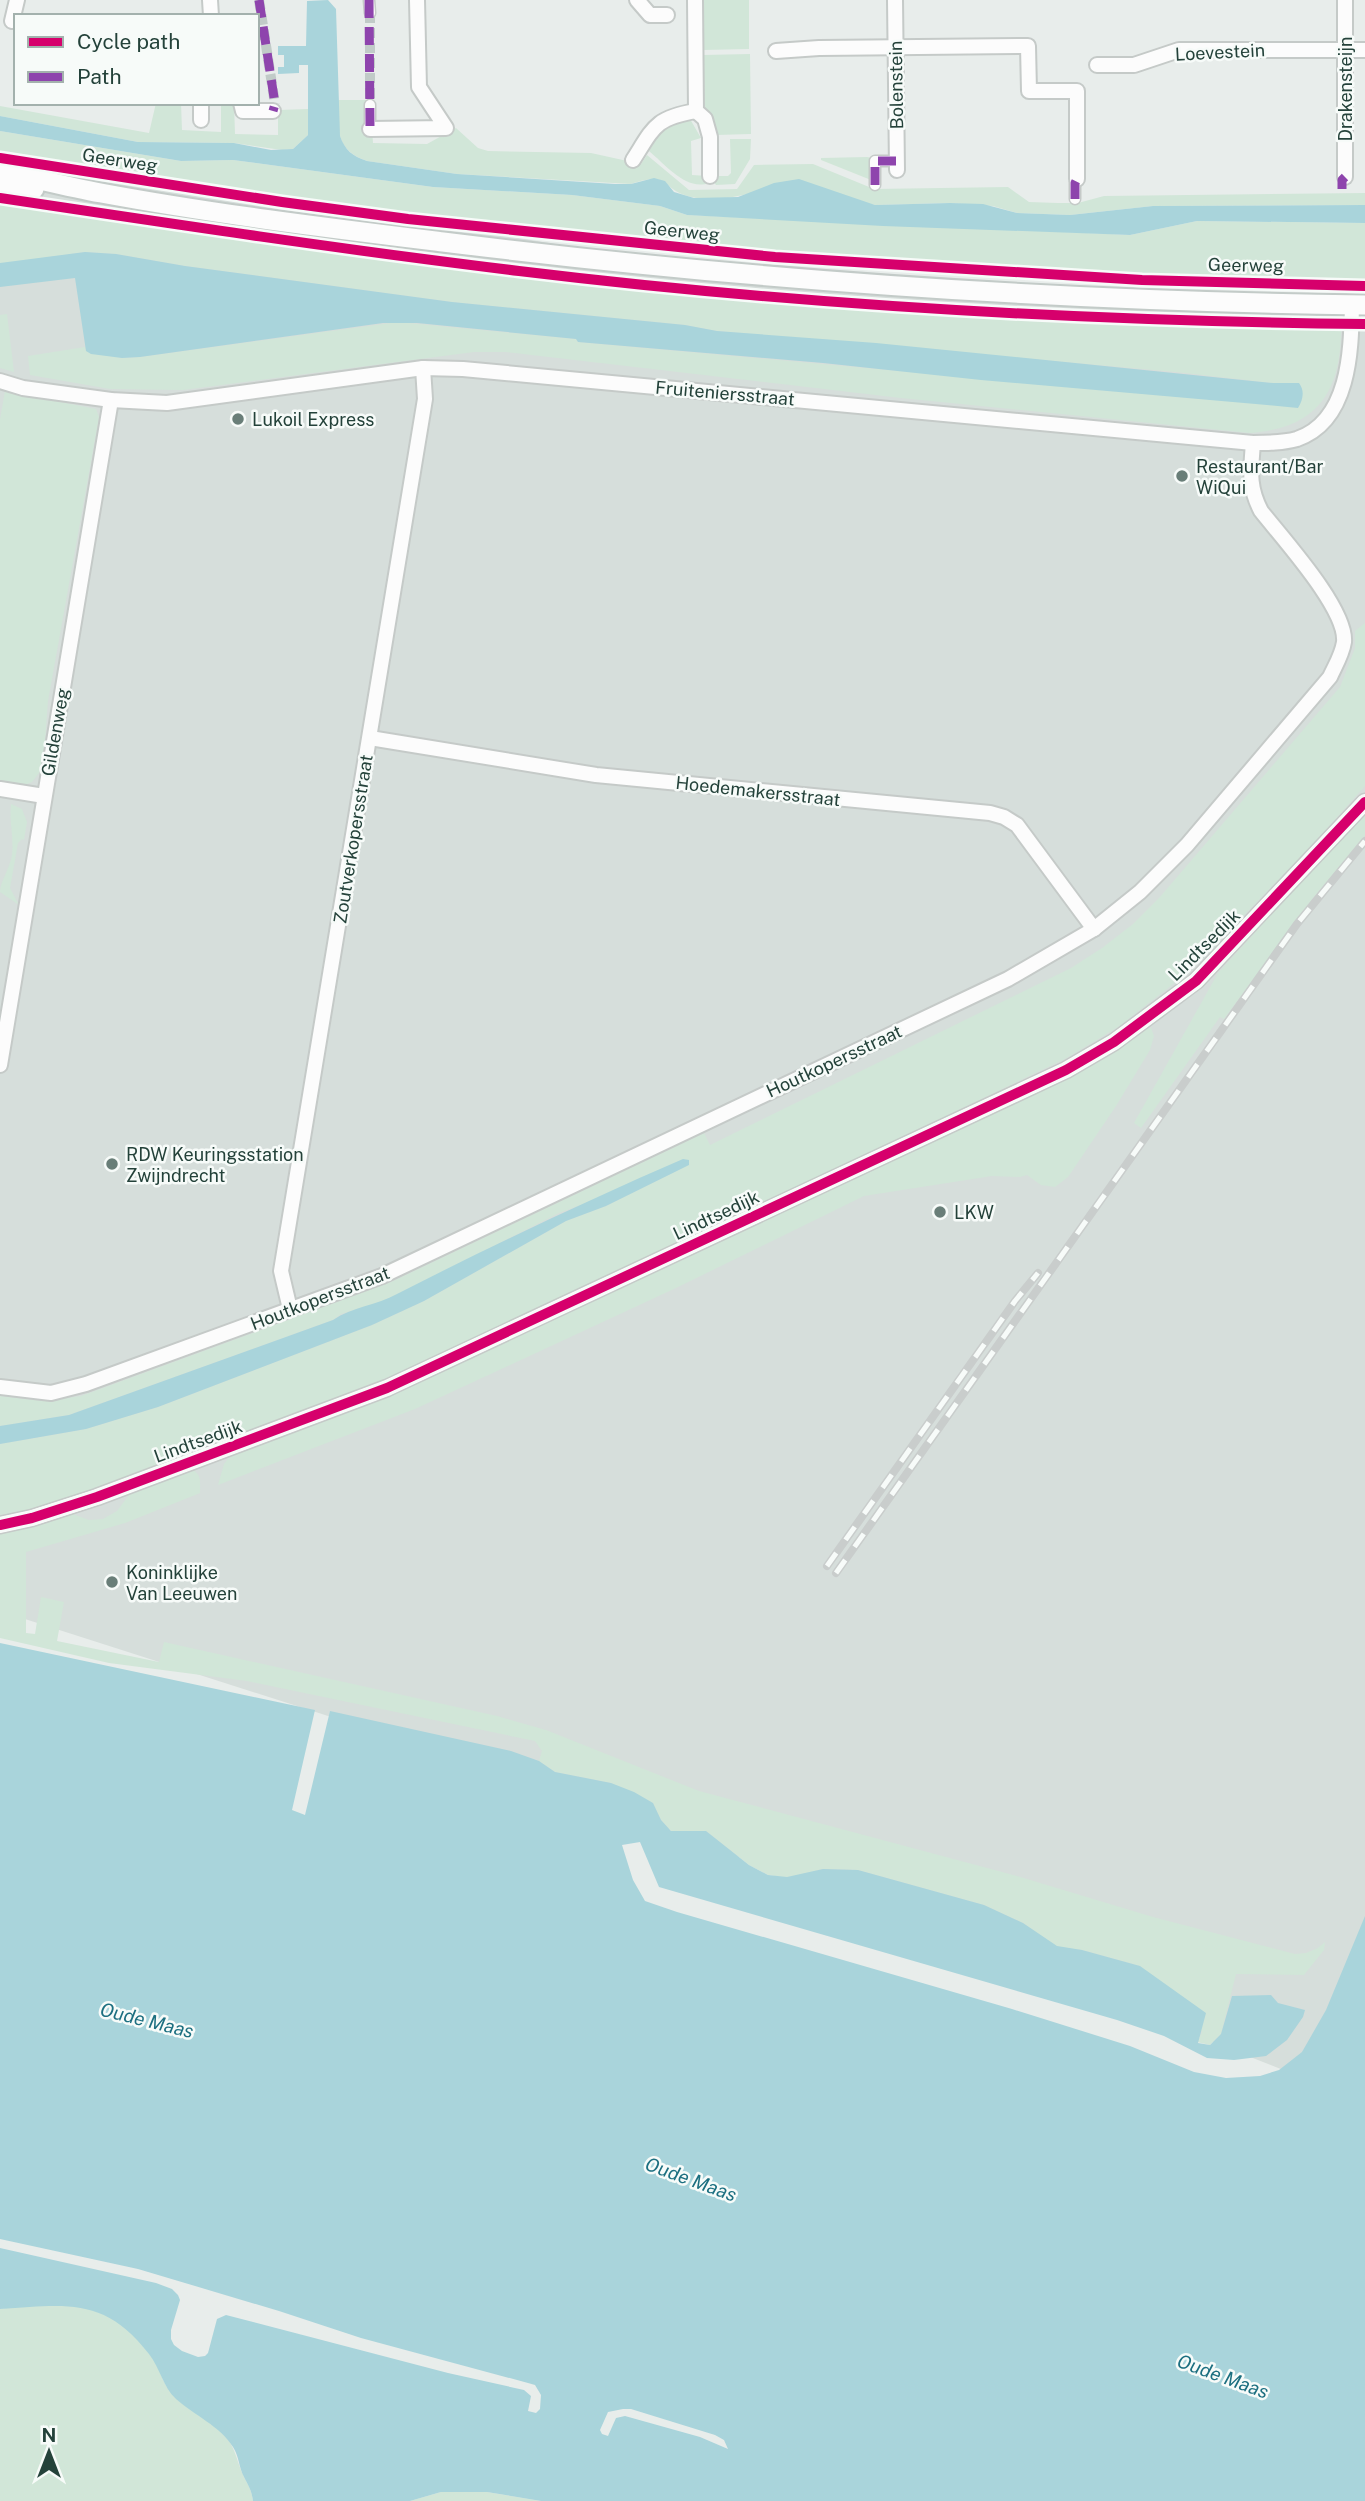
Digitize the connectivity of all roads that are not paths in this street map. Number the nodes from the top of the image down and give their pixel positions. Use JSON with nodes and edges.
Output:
{"nodes":[{"id":1,"x":17,"y":0,"type":"edge"},
{"id":2,"x":369,"y":0,"type":"edge"},
{"id":3,"x":417,"y":0,"type":"edge"},
{"id":4,"x":637,"y":0,"type":"edge"},
{"id":5,"x":695,"y":0,"type":"edge"},
{"id":6,"x":895,"y":0,"type":"edge"},
{"id":7,"x":1345,"y":0,"type":"edge"},
{"id":8,"x":370,"y":13,"type":"tunnel mouth"},
{"id":9,"x":667,"y":15,"type":"dead end"},
{"id":10,"x":12,"y":22,"type":"dead end"},
{"id":11,"x":896,"y":48,"type":"junction"},
{"id":12,"x":1345,"y":49,"type":"junction"},
{"id":13,"x":1365,"y":50,"type":"edge"},
{"id":14,"x":776,"y":51,"type":"dead end"},
{"id":15,"x":1097,"y":65,"type":"dead end"},
{"id":16,"x":370,"y":104,"type":"tunnel mouth"},
{"id":17,"x":201,"y":105,"type":"edge"},
{"id":18,"x":242,"y":105,"type":"edge"},
{"id":19,"x":274,"y":108,"type":"dead end"},
{"id":20,"x":696,"y":111,"type":"junction"},
{"id":21,"x":201,"y":120,"type":"dead end"},
{"id":22,"x":370,"y":129,"type":"joint"},
{"id":23,"x":633,"y":160,"type":"dead end"},
{"id":24,"x":897,"y":165,"type":"joint"},
{"id":25,"x":0,"y":172,"type":"edge"},
{"id":26,"x":710,"y":176,"type":"dead end"},
{"id":27,"x":1077,"y":179,"type":"joint"},
{"id":28,"x":1344,"y":183,"type":"dead end"},
{"id":29,"x":875,"y":185,"type":"dead end"},
{"id":30,"x":0,"y":186,"type":"edge"},
{"id":31,"x":101,"y":194,"type":"junction"},
{"id":32,"x":1075,"y":199,"type":"dead end"},
{"id":33,"x":1359,"y":305,"type":"edge"},
{"id":34,"x":423,"y":368,"type":"junction"},
{"id":35,"x":0,"y":384,"type":"edge"},
{"id":36,"x":111,"y":400,"type":"junction"},
{"id":37,"x":1253,"y":443,"type":"junction"},
{"id":38,"x":370,"y":738,"type":"junction"},
{"id":39,"x":0,"y":789,"type":"edge"},
{"id":40,"x":44,"y":796,"type":"junction"},
{"id":41,"x":1365,"y":802,"type":"edge"},
{"id":42,"x":1094,"y":929,"type":"junction"},
{"id":43,"x":0,"y":1065,"type":"edge"},
{"id":44,"x":290,"y":1309,"type":"junction"},
{"id":45,"x":0,"y":1387,"type":"edge"},
{"id":46,"x":0,"y":1525,"type":"edge"}],
"edges":[{"from":1,"to":10,"type":"street"},
{"from":2,"to":8,"type":"street"},
{"from":3,"to":22,"type":"street"},
{"from":4,"to":9,"type":"street"},
{"from":5,"to":20,"type":"street"},
{"from":6,"to":11,"type":"street","name":"Bolenstein"},
{"from":7,"to":12,"type":"street","name":"Drakensteijn"},
{"from":11,"to":14,"type":"street"},
{"from":11,"to":24,"type":"street","name":"Bolenstein"},
{"from":11,"to":27,"type":"street"},
{"from":12,"to":13,"type":"street","name":"Loevestein"},
{"from":12,"to":15,"type":"street","name":"Loevestein"},
{"from":12,"to":28,"type":"street","name":"Drakensteijn"},
{"from":16,"to":22,"type":"street"},
{"from":17,"to":21,"type":"street"},
{"from":18,"to":19,"type":"street"},
{"from":20,"to":23,"type":"street"},
{"from":20,"to":26,"type":"street"},
{"from":24,"to":29,"type":"street"},
{"from":25,"to":31,"type":"main road","name":"Geerweg"},
{"from":27,"to":32,"type":"street"},
{"from":30,"to":31,"type":"main road","name":"Geerweg"},
{"from":31,"to":33,"type":"main road","name":"Geerweg"},
{"from":33,"to":37,"type":"street","name":"Fruiteniersstraat"},
{"from":34,"to":36,"type":"street","name":"Fruiteniersstraat"},
{"from":34,"to":37,"type":"street","name":"Fruiteniersstraat"},
{"from":34,"to":38,"type":"street","name":"Zoutverkopersstraat"},
{"from":35,"to":36,"type":"street","name":"Fruiteniersstraat"},
{"from":36,"to":40,"type":"street","name":"Gildenweg"},
{"from":37,"to":42,"type":"street","name":"Houtkopersstraat"},
{"from":38,"to":42,"type":"street","name":"Hoedemakersstraat"},
{"from":38,"to":44,"type":"street","name":"Zoutverkopersstraat"},
{"from":39,"to":40,"type":"street"},
{"from":40,"to":43,"type":"street","name":"Gildenweg"},
{"from":41,"to":46,"type":"street","name":"Lindtsedijk"},
{"from":42,"to":44,"type":"street","name":"Houtkopersstraat"},
{"from":44,"to":45,"type":"street","name":"Houtkopersstraat"}]}
